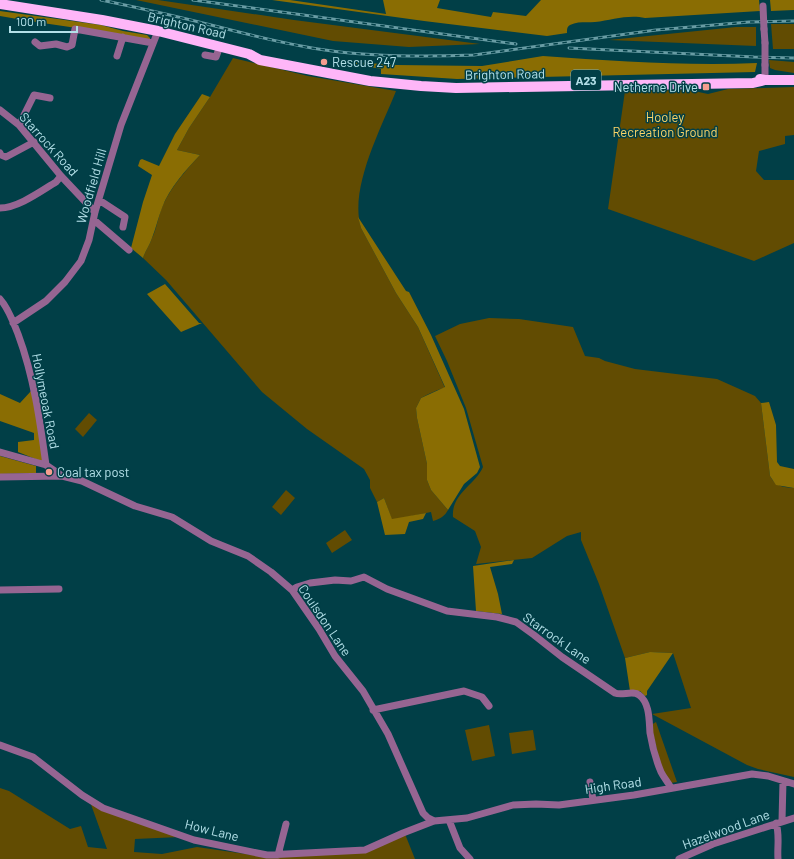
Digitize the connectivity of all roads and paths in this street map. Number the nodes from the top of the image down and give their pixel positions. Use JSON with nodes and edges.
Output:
{"nodes":[{"id":1,"x":763,"y":3,"type":"edge"},
{"id":2,"x":0,"y":4,"type":"edge"},
{"id":3,"x":158,"y":31,"type":"junction"},
{"id":4,"x":123,"y":37,"type":"junction"},
{"id":5,"x":36,"y":42,"type":"dead end"},
{"id":6,"x":153,"y":43,"type":"junction"},
{"id":7,"x":220,"y":46,"type":"junction"},
{"id":8,"x":205,"y":55,"type":"dead end"},
{"id":9,"x":117,"y":56,"type":"dead end"},
{"id":10,"x":765,"y":80,"type":"junction"},
{"id":11,"x":794,"y":80,"type":"edge"},
{"id":12,"x":50,"y":98,"type":"dead end"},
{"id":13,"x":0,"y":110,"type":"edge"},
{"id":14,"x":20,"y":125,"type":"junction"},
{"id":15,"x":34,"y":142,"type":"junction"},
{"id":16,"x":0,"y":155,"type":"edge"},
{"id":17,"x":61,"y":176,"type":"junction"},
{"id":18,"x":99,"y":200,"type":"junction"},
{"id":19,"x":0,"y":208,"type":"edge"},
{"id":20,"x":95,"y":212,"type":"junction"},
{"id":21,"x":94,"y":220,"type":"junction"},
{"id":22,"x":123,"y":227,"type":"dead end"},
{"id":23,"x":129,"y":250,"type":"dead end"},
{"id":24,"x":0,"y":299,"type":"edge"},
{"id":25,"x":14,"y":323,"type":"junction"},
{"id":26,"x":0,"y":452,"type":"edge"},
{"id":27,"x":46,"y":465,"type":"junction"},
{"id":28,"x":62,"y":476,"type":"junction"},
{"id":29,"x":0,"y":477,"type":"edge"},
{"id":30,"x":59,"y":589,"type":"dead end"},
{"id":31,"x":0,"y":590,"type":"edge"},
{"id":32,"x":292,"y":590,"type":"junction"},
{"id":33,"x":489,"y":706,"type":"dead end"},
{"id":34,"x":373,"y":710,"type":"junction"},
{"id":35,"x":0,"y":745,"type":"edge"},
{"id":36,"x":783,"y":781,"type":"junction"},
{"id":37,"x":590,"y":782,"type":"dead end"},
{"id":38,"x":794,"y":784,"type":"edge"},
{"id":39,"x":671,"y":788,"type":"junction"},
{"id":40,"x":593,"y":800,"type":"junction"},
{"id":41,"x":794,"y":818,"type":"edge"},
{"id":42,"x":449,"y":820,"type":"junction"},
{"id":43,"x":434,"y":821,"type":"junction"},
{"id":44,"x":779,"y":822,"type":"junction"},
{"id":45,"x":286,"y":824,"type":"dead end"},
{"id":46,"x":278,"y":855,"type":"junction"},
{"id":47,"x":470,"y":859,"type":"edge"},
{"id":48,"x":679,"y":859,"type":"edge"},
{"id":49,"x":778,"y":859,"type":"edge"}],
"edges":[{"from":1,"to":10,"type":"street","bridge":true},
{"from":2,"to":3,"type":"highway","name":"Brighton Road","number":"A23"},
{"from":3,"to":6,"type":"street","name":"Woodfield Hill"},
{"from":3,"to":7,"type":"highway","name":"Brighton Road","number":"A23"},
{"from":4,"to":5,"type":"street"},
{"from":4,"to":6,"type":"street"},
{"from":4,"to":9,"type":"street"},
{"from":6,"to":18,"type":"street","name":"Woodfield Hill"},
{"from":7,"to":8,"type":"street"},
{"from":7,"to":10,"type":"highway","name":"Brighton Road","number":"A23"},
{"from":10,"to":11,"type":"highway","name":"Brighton Road","number":"A23"},
{"from":12,"to":14,"type":"street"},
{"from":13,"to":14,"type":"street","name":"Starrock Road"},
{"from":14,"to":15,"type":"street","name":"Starrock Road"},
{"from":15,"to":16,"type":"street"},
{"from":15,"to":17,"type":"street","name":"Starrock Road"},
{"from":17,"to":19,"type":"street"},
{"from":17,"to":20,"type":"street","name":"Starrock Road"},
{"from":18,"to":20,"type":"street","name":"Woodfield Hill"},
{"from":18,"to":22,"type":"street"},
{"from":20,"to":21,"type":"street","name":"Woodfield Hill"},
{"from":21,"to":23,"type":"street"},
{"from":21,"to":25,"type":"street","name":"Woodfield Hill"},
{"from":24,"to":25,"type":"street","name":"Hollymeoak Road"},
{"from":25,"to":27,"type":"street","name":"Hollymeoak Road"},
{"from":26,"to":27,"type":"street","name":"Coulsdon Lane"},
{"from":27,"to":28,"type":"street","name":"Coulsdon Lane"},
{"from":28,"to":29,"type":"street","name":"Coulsdon Lane"},
{"from":28,"to":32,"type":"street","name":"Coulsdon Lane"},
{"from":30,"to":31,"type":"street"},
{"from":32,"to":34,"type":"street","name":"Coulsdon Lane"},
{"from":32,"to":39,"type":"street","name":"Starrock Lane"},
{"from":33,"to":34,"type":"street"},
{"from":34,"to":43,"type":"street","name":"Coulsdon Lane"},
{"from":35,"to":46,"type":"street","name":"How Lane"},
{"from":36,"to":38,"type":"street","name":"High Road"},
{"from":36,"to":39,"type":"street","name":"High Road"},
{"from":36,"to":44,"type":"street","name":"Hazelwood Lane"},
{"from":37,"to":40,"type":"street"},
{"from":39,"to":40,"type":"street","name":"High Road"},
{"from":40,"to":42,"type":"street","name":"High Road"},
{"from":41,"to":44,"type":"street","name":"Hazelwood Lane"},
{"from":42,"to":43,"type":"street","name":"High Road"},
{"from":42,"to":47,"type":"street"},
{"from":43,"to":46,"type":"street","name":"How Lane"},
{"from":44,"to":48,"type":"street","name":"Hazelwood Lane"},
{"from":44,"to":49,"type":"street"},
{"from":45,"to":46,"type":"street"}]}
